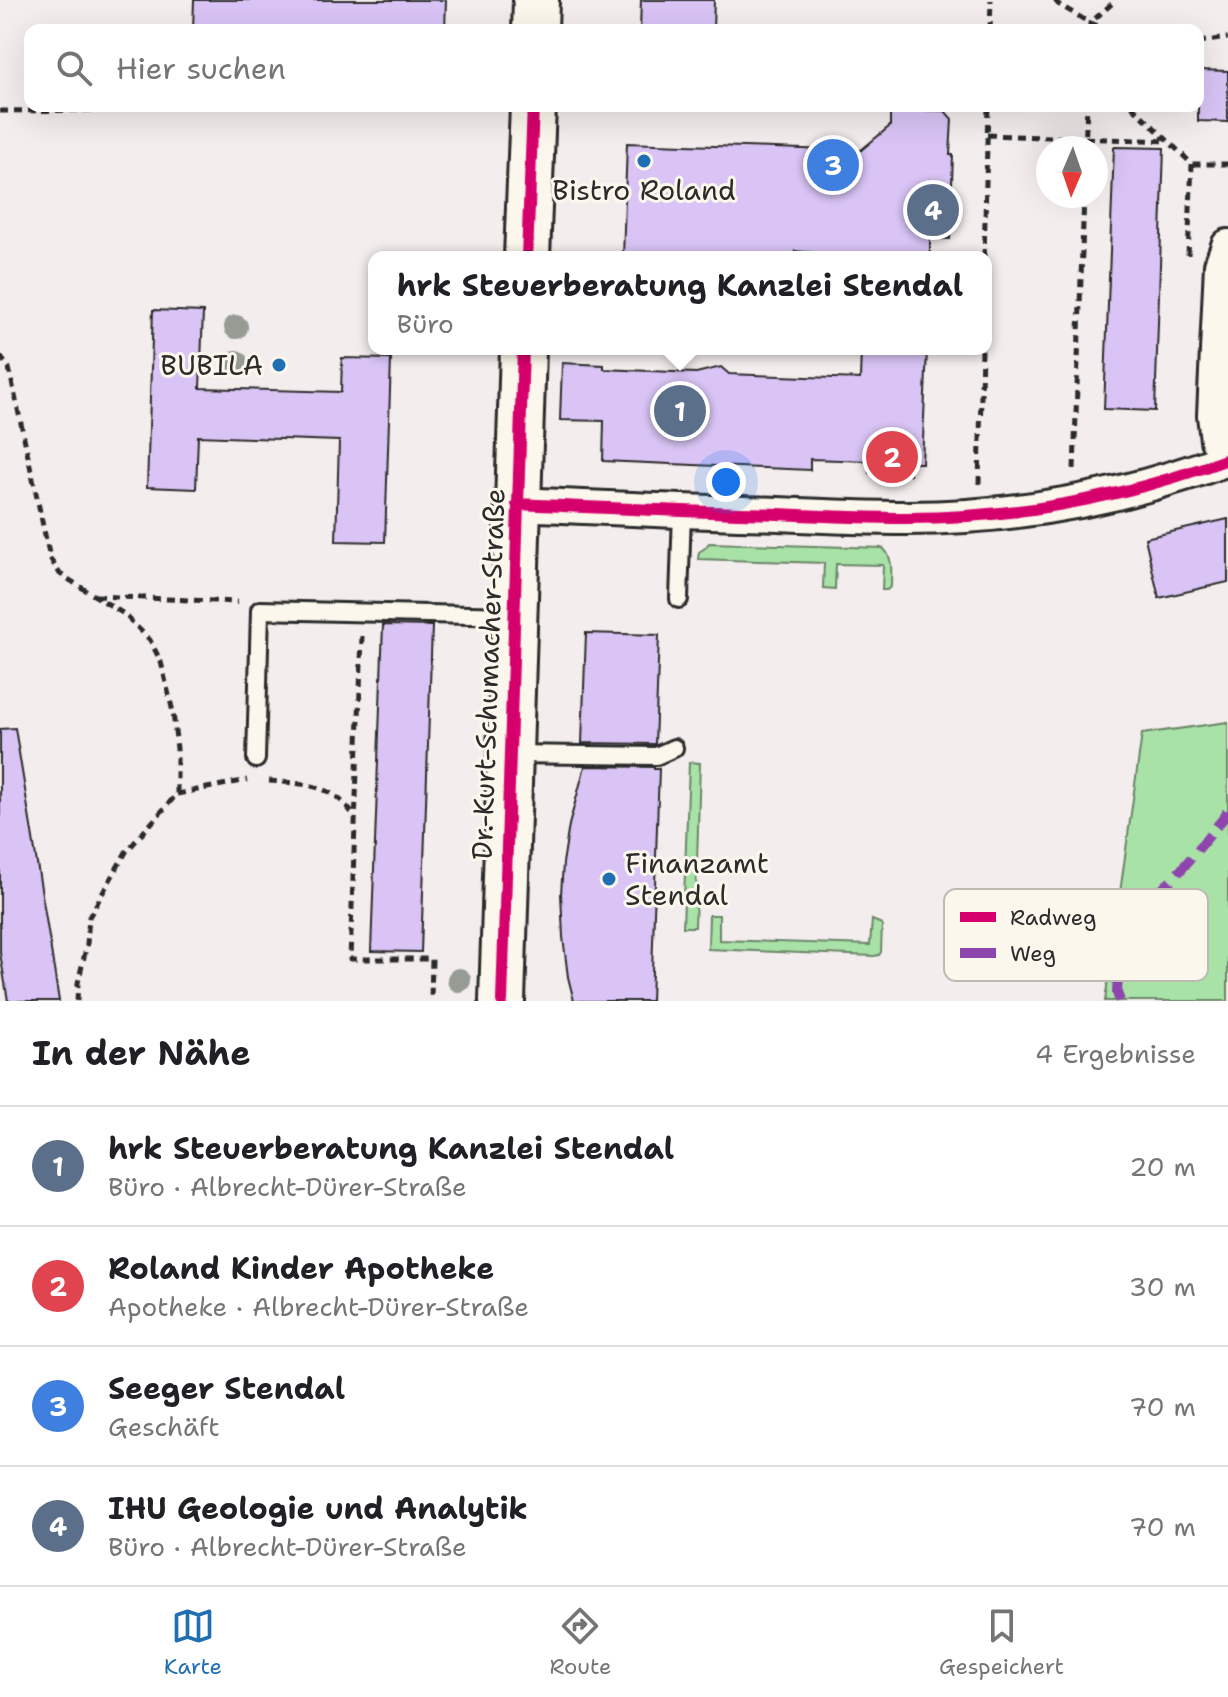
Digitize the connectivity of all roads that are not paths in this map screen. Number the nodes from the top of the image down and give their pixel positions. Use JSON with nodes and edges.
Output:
{"nodes":[{"id":1,"x":536,"y":0,"type":"edge"},
{"id":2,"x":535,"y":24,"type":"edge"},
{"id":3,"x":533,"y":112,"type":"edge"},
{"id":4,"x":1228,"y":246,"type":"edge"},
{"id":5,"x":527,"y":251,"type":"edge"},
{"id":6,"x":523,"y":355,"type":"edge"},
{"id":7,"x":1227,"y":459,"type":"edge"},
{"id":8,"x":517,"y":504,"type":"junction"},
{"id":9,"x":682,"y":512,"type":"junction"},
{"id":10,"x":679,"y":599,"type":"dead end"},
{"id":11,"x":514,"y":616,"type":"junction"},
{"id":12,"x":674,"y":748,"type":"dead end"},
{"id":13,"x":509,"y":754,"type":"junction"},
{"id":14,"x":256,"y":759,"type":"dead end"},
{"id":15,"x":502,"y":1001,"type":"edge"}],
"edges":[{"from":1,"to":2,"type":"street"},
{"from":3,"to":5,"type":"street"},
{"from":4,"to":7,"type":"street"},
{"from":6,"to":8,"type":"street","name":"Dr.-Kurt-Schumacher-Straße"},
{"from":7,"to":9,"type":"street"},
{"from":8,"to":9,"type":"street"},
{"from":8,"to":11,"type":"street","name":"Dr.-Kurt-Schumacher-Straße"},
{"from":9,"to":10,"type":"lane"},
{"from":11,"to":13,"type":"street","name":"Dr.-Kurt-Schumacher-Straße"},
{"from":11,"to":14,"type":"lane"},
{"from":12,"to":13,"type":"lane"},
{"from":13,"to":15,"type":"street","name":"Dr.-Kurt-Schumacher-Straße"}]}
